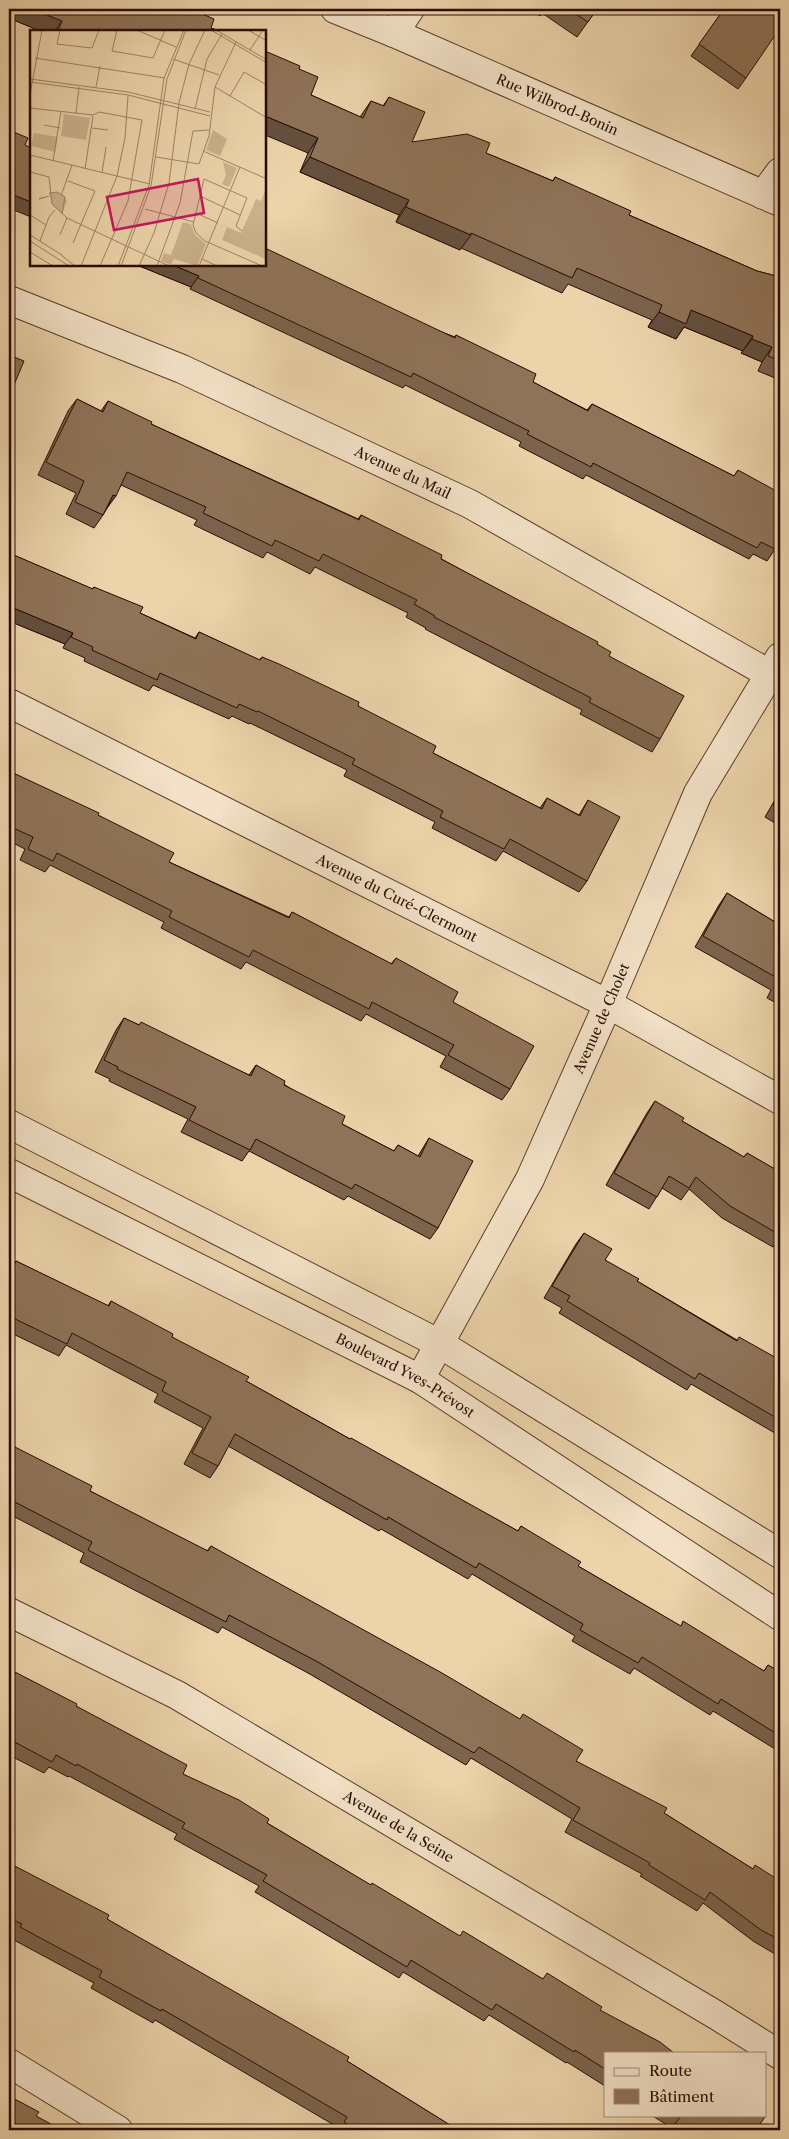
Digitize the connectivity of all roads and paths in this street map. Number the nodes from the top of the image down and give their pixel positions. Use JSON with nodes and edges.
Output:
{"nodes":[{"id":1,"x":335,"y":9,"type":"edge"},
{"id":2,"x":410,"y":9,"type":"edge"},
{"id":3,"x":394,"y":33,"type":"junction"},
{"id":4,"x":780,"y":172,"type":"edge"},
{"id":5,"x":772,"y":199,"type":"edge"},
{"id":6,"x":9,"y":300,"type":"edge"},
{"id":7,"x":776,"y":670,"type":"edge"},
{"id":8,"x":9,"y":702,"type":"edge"},
{"id":9,"x":608,"y":1004,"type":"junction"},
{"id":10,"x":780,"y":1100,"type":"edge"},
{"id":11,"x":9,"y":1124,"type":"edge"},
{"id":12,"x":9,"y":1174,"type":"edge"},
{"id":13,"x":440,"y":1344,"type":"junction"},
{"id":14,"x":420,"y":1379,"type":"junction"},
{"id":15,"x":780,"y":1554,"type":"edge"},
{"id":16,"x":9,"y":1612,"type":"edge"},
{"id":17,"x":780,"y":1616,"type":"edge"},
{"id":18,"x":780,"y":2055,"type":"edge"},
{"id":19,"x":9,"y":2063,"type":"edge"},
{"id":20,"x":118,"y":2130,"type":"edge"}],
"edges":[{"from":1,"to":3,"type":"street","name":"Rue Wilbrod-Bonin"},
{"from":2,"to":3,"type":"street"},
{"from":3,"to":5,"type":"street","name":"Rue Wilbrod-Bonin"},
{"from":4,"to":5,"type":"street"},
{"from":6,"to":7,"type":"street","name":"Avenue du Mail"},
{"from":7,"to":9,"type":"street","name":"Avenue de Cholet"},
{"from":8,"to":9,"type":"street","name":"Avenue du Curé-Clermont"},
{"from":9,"to":10,"type":"street","name":"Avenue du Curé-Clermont"},
{"from":9,"to":13,"type":"street","name":"Avenue de Cholet"},
{"from":11,"to":13,"type":"street"},
{"from":12,"to":14,"type":"street","name":"Boulevard Yves-Prévost"},
{"from":13,"to":14,"type":"street","name":"Avenue de Cholet"},
{"from":13,"to":15,"type":"street"},
{"from":14,"to":17,"type":"street","name":"Boulevard Yves-Prévost"},
{"from":16,"to":18,"type":"street","name":"Avenue de la Seine"},
{"from":19,"to":20,"type":"street"}]}
